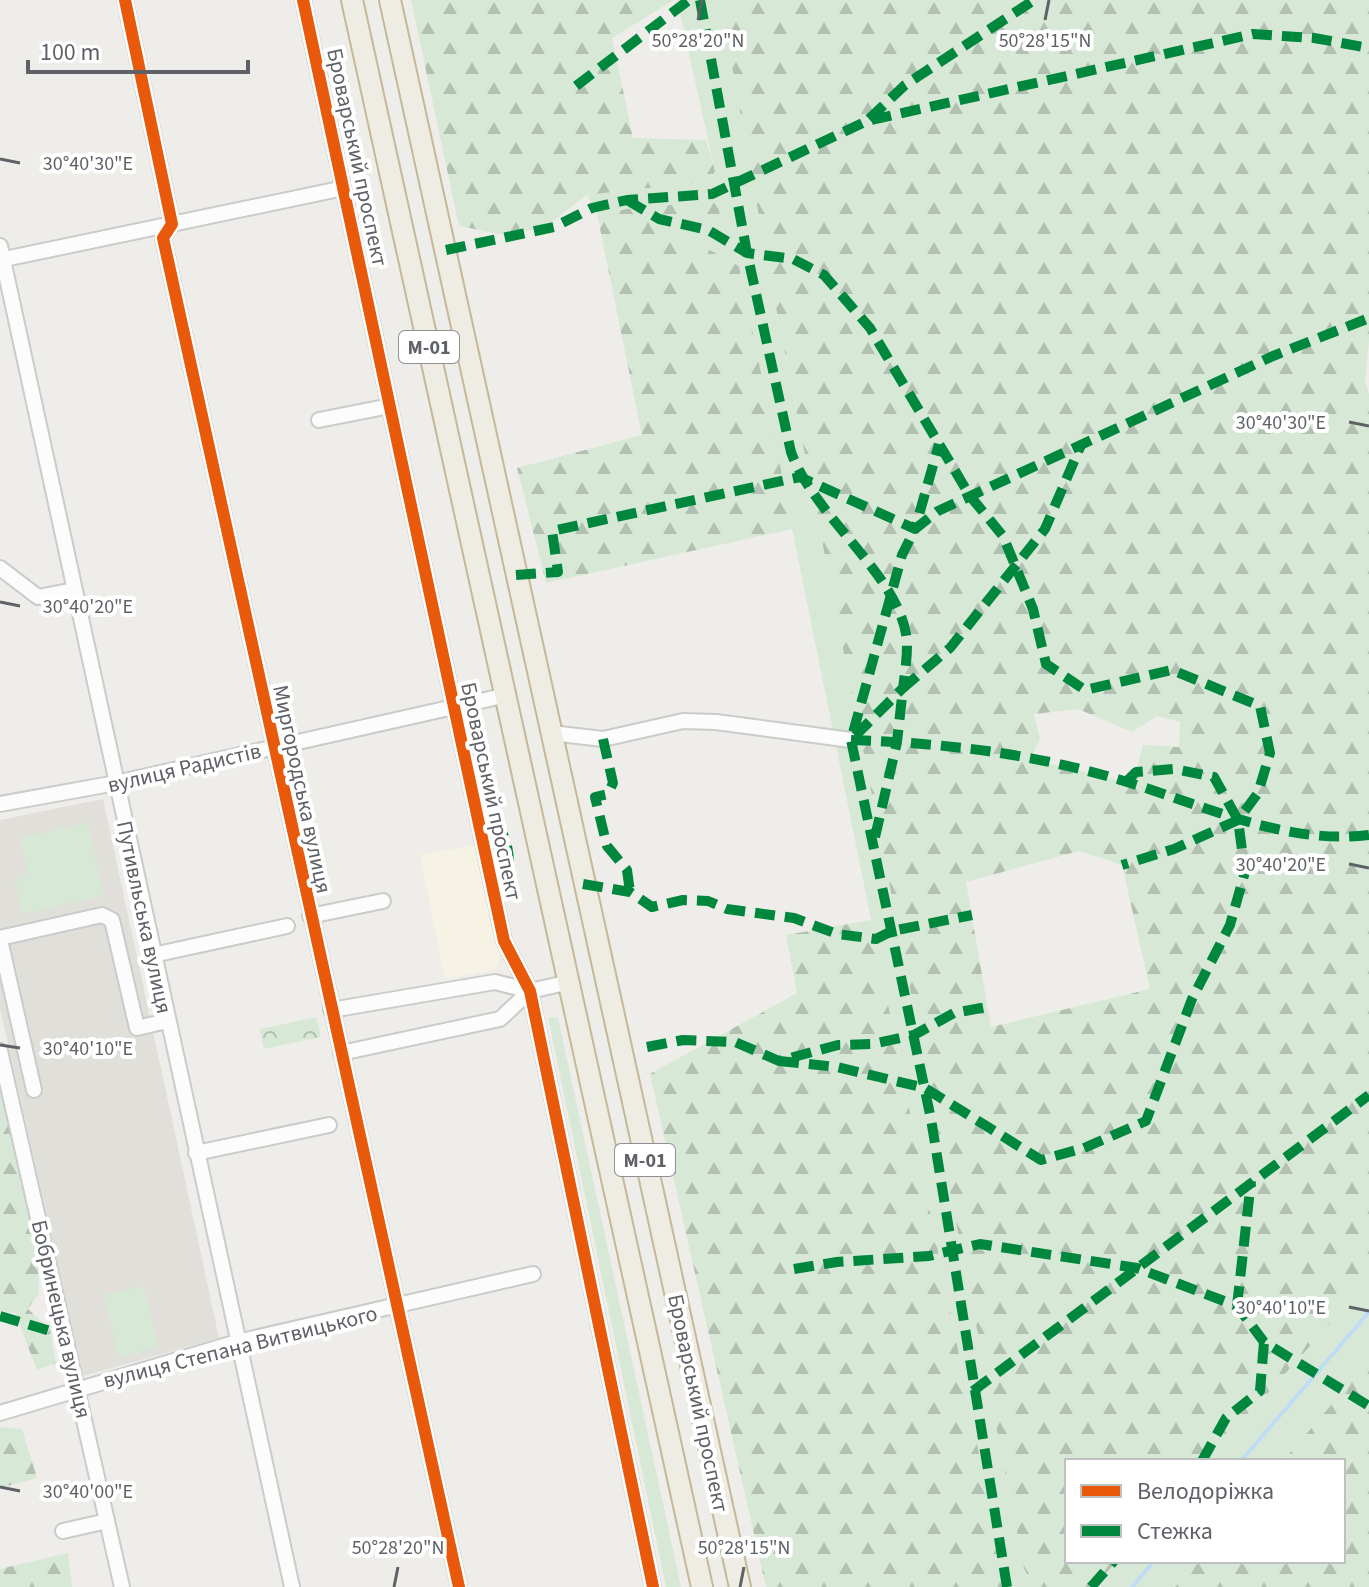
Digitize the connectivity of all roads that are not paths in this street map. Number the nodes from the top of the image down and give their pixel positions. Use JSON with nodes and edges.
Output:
{"nodes":[{"id":1,"x":125,"y":0,"type":"edge"},
{"id":2,"x":303,"y":0,"type":"edge"},
{"id":3,"x":352,"y":0,"type":"edge"},
{"id":4,"x":390,"y":0,"type":"edge"},
{"id":5,"x":344,"y":188,"type":"junction"},
{"id":6,"x":172,"y":224,"type":"junction"},
{"id":7,"x":1,"y":255,"type":"edge"},
{"id":8,"x":390,"y":406,"type":"junction"},
{"id":9,"x":319,"y":420,"type":"dead end"},
{"id":10,"x":0,"y":568,"type":"edge"},
{"id":11,"x":74,"y":590,"type":"junction"},
{"id":12,"x":507,"y":695,"type":"junction"},
{"id":13,"x":454,"y":706,"type":"junction"},
{"id":14,"x":551,"y":733,"type":"junction"},
{"id":15,"x":851,"y":740,"type":"dead end"},
{"id":16,"x":273,"y":748,"type":"junction"},
{"id":17,"x":116,"y":783,"type":"junction"},
{"id":18,"x":0,"y":804,"type":"edge"},
{"id":19,"x":383,"y":901,"type":"dead end"},
{"id":20,"x":310,"y":916,"type":"junction"},
{"id":21,"x":287,"y":926,"type":"dead end"},
{"id":22,"x":0,"y":939,"type":"edge"},
{"id":23,"x":153,"y":955,"type":"junction"},
{"id":24,"x":570,"y":982,"type":"junction"},
{"id":25,"x":530,"y":991,"type":"junction"},
{"id":26,"x":331,"y":1010,"type":"junction"},
{"id":27,"x":167,"y":1021,"type":"junction"},
{"id":28,"x":0,"y":1051,"type":"edge"},
{"id":29,"x":341,"y":1053,"type":"junction"},
{"id":30,"x":34,"y":1090,"type":"dead end"},
{"id":31,"x":329,"y":1125,"type":"dead end"},
{"id":32,"x":196,"y":1153,"type":"junction"},
{"id":33,"x":533,"y":1274,"type":"dead end"},
{"id":34,"x":398,"y":1305,"type":"junction"},
{"id":35,"x":237,"y":1342,"type":"junction"},
{"id":36,"x":78,"y":1387,"type":"junction"},
{"id":37,"x":0,"y":1413,"type":"edge"},
{"id":38,"x":107,"y":1521,"type":"junction"},
{"id":39,"x":63,"y":1531,"type":"dead end"},
{"id":40,"x":122,"y":1587,"type":"edge"},
{"id":41,"x":292,"y":1587,"type":"edge"},
{"id":42,"x":459,"y":1587,"type":"edge"},
{"id":43,"x":653,"y":1587,"type":"edge"},
{"id":44,"x":702,"y":1587,"type":"edge"},
{"id":45,"x":740,"y":1587,"type":"edge"}],
"edges":[{"from":1,"to":6,"type":"street","name":"Миргородська вулиця"},
{"from":2,"to":5,"type":"street","name":"Броварський проспект"},
{"from":3,"to":12,"type":"highway","name":"Броварський проспект","number":"М-01"},
{"from":4,"to":14,"type":"highway","name":"Броварський проспект","number":"М-01"},
{"from":5,"to":6,"type":"street"},
{"from":5,"to":8,"type":"street","name":"Броварський проспект"},
{"from":6,"to":7,"type":"street"},
{"from":6,"to":16,"type":"street","name":"Миргородська вулиця"},
{"from":7,"to":11,"type":"street","name":"Путивльська вулиця"},
{"from":8,"to":9,"type":"street"},
{"from":8,"to":13,"type":"street","name":"Броварський проспект"},
{"from":10,"to":11,"type":"street"},
{"from":11,"to":17,"type":"street","name":"Путивльська вулиця"},
{"from":12,"to":13,"type":"street","name":"вулиця Радистів"},
{"from":12,"to":24,"type":"highway","name":"Броварський проспект","number":"М-01"},
{"from":13,"to":16,"type":"street","name":"вулиця Радистів"},
{"from":13,"to":25,"type":"street","name":"Броварський проспект"},
{"from":14,"to":15,"type":"street"},
{"from":14,"to":45,"type":"highway","name":"Броварський проспект","number":"М-01"},
{"from":16,"to":17,"type":"street","name":"вулиця Радистів"},
{"from":16,"to":20,"type":"street","name":"Миргородська вулиця"},
{"from":17,"to":18,"type":"street","name":"вулиця Радистів"},
{"from":17,"to":23,"type":"street","name":"Путивльська вулиця"},
{"from":19,"to":20,"type":"street"},
{"from":20,"to":26,"type":"street","name":"Миргородська вулиця"},
{"from":21,"to":23,"type":"street"},
{"from":22,"to":27,"type":"street"},
{"from":22,"to":30,"type":"street"},
{"from":23,"to":27,"type":"street","name":"Путивльська вулиця"},
{"from":24,"to":25,"type":"street"},
{"from":24,"to":44,"type":"highway","name":"Броварський проспект","number":"М-01"},
{"from":25,"to":26,"type":"street"},
{"from":25,"to":29,"type":"street"},
{"from":25,"to":43,"type":"street","name":"Броварський проспект"},
{"from":26,"to":29,"type":"street","name":"Миргородська вулиця"},
{"from":27,"to":32,"type":"street","name":"Путивльська вулиця"},
{"from":28,"to":36,"type":"street","name":"Бобринецька вулиця"},
{"from":29,"to":34,"type":"street","name":"Миргородська вулиця"},
{"from":31,"to":32,"type":"street"},
{"from":32,"to":35,"type":"street","name":"Путивльська вулиця"},
{"from":33,"to":34,"type":"street","name":"вулиця Степана Витвицького"},
{"from":34,"to":35,"type":"street","name":"вулиця Степана Витвицького"},
{"from":34,"to":42,"type":"street","name":"Миргородська вулиця"},
{"from":35,"to":36,"type":"street","name":"вулиця Степана Витвицького"},
{"from":35,"to":41,"type":"street","name":"Путивльська вулиця"},
{"from":36,"to":37,"type":"street","name":"вулиця Степана Витвицького"},
{"from":36,"to":38,"type":"street","name":"Бобринецька вулиця"},
{"from":38,"to":39,"type":"street"},
{"from":38,"to":40,"type":"street","name":"Бобринецька вулиця"}]}
